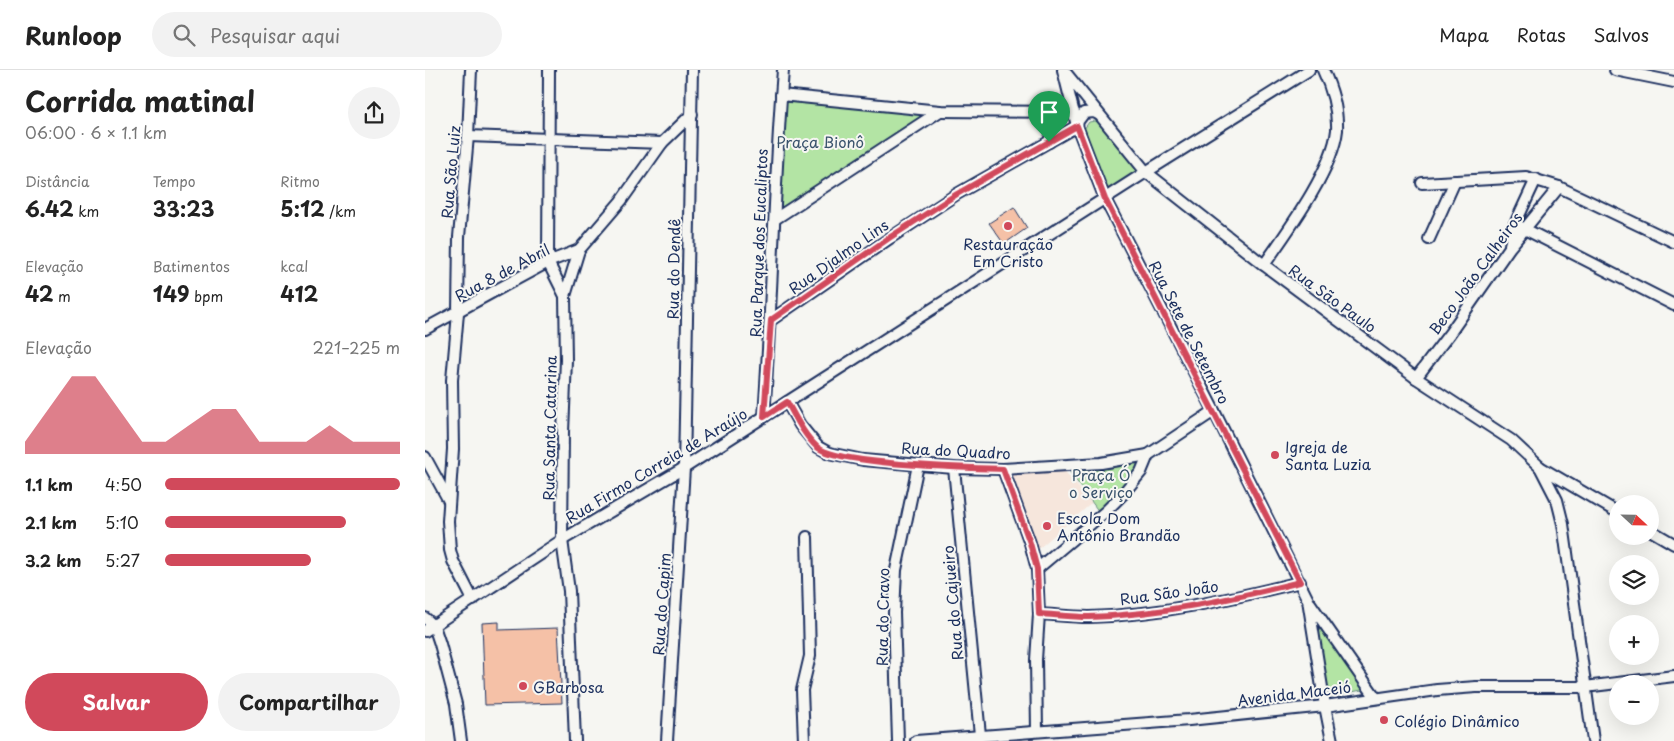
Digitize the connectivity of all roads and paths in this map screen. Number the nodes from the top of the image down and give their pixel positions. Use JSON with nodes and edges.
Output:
{"nodes":[{"id":1,"x":471,"y":70,"type":"edge"},
{"id":2,"x":549,"y":70,"type":"edge"},
{"id":3,"x":692,"y":70,"type":"edge"},
{"id":4,"x":783,"y":70,"type":"edge"},
{"id":5,"x":1063,"y":70,"type":"edge"},
{"id":6,"x":1309,"y":70,"type":"edge"},
{"id":7,"x":1323,"y":70,"type":"edge"},
{"id":8,"x":1615,"y":70,"type":"edge"},
{"id":9,"x":1674,"y":82,"type":"edge"},
{"id":10,"x":781,"y":95,"type":"junction"},
{"id":11,"x":940,"y":110,"type":"junction"},
{"id":12,"x":1043,"y":112,"type":"junction"},
{"id":13,"x":1074,"y":112,"type":"junction"},
{"id":14,"x":691,"y":114,"type":"junction"},
{"id":15,"x":1098,"y":114,"type":"junction"},
{"id":16,"x":1077,"y":126,"type":"junction"},
{"id":17,"x":469,"y":136,"type":"junction"},
{"id":18,"x":548,"y":138,"type":"junction"},
{"id":19,"x":1049,"y":142,"type":"junction"},
{"id":20,"x":662,"y":143,"type":"junction"},
{"id":21,"x":1146,"y":172,"type":"junction"},
{"id":22,"x":1536,"y":179,"type":"junction"},
{"id":23,"x":1455,"y":181,"type":"junction"},
{"id":24,"x":1422,"y":183,"type":"dead end"},
{"id":25,"x":1559,"y":187,"type":"junction"},
{"id":26,"x":1105,"y":199,"type":"junction"},
{"id":27,"x":775,"y":219,"type":"junction"},
{"id":28,"x":1515,"y":224,"type":"junction"},
{"id":29,"x":1525,"y":229,"type":"junction"},
{"id":30,"x":1429,"y":239,"type":"dead end"},
{"id":31,"x":1674,"y":242,"type":"edge"},
{"id":32,"x":1510,"y":247,"type":"junction"},
{"id":33,"x":579,"y":250,"type":"junction"},
{"id":34,"x":548,"y":262,"type":"junction"},
{"id":35,"x":1263,"y":266,"type":"junction"},
{"id":36,"x":565,"y":296,"type":"junction"},
{"id":37,"x":1674,"y":305,"type":"edge"},
{"id":38,"x":458,"y":312,"type":"junction"},
{"id":39,"x":771,"y":320,"type":"junction"},
{"id":40,"x":426,"y":326,"type":"edge"},
{"id":41,"x":1416,"y":378,"type":"junction"},
{"id":42,"x":787,"y":402,"type":"junction"},
{"id":43,"x":1214,"y":411,"type":"junction"},
{"id":44,"x":764,"y":417,"type":"junction"},
{"id":45,"x":1148,"y":455,"type":"junction"},
{"id":46,"x":425,"y":457,"type":"edge"},
{"id":47,"x":918,"y":465,"type":"junction"},
{"id":48,"x":1540,"y":467,"type":"junction"},
{"id":49,"x":684,"y":468,"type":"junction"},
{"id":50,"x":955,"y":468,"type":"junction"},
{"id":51,"x":1003,"y":469,"type":"junction"},
{"id":52,"x":450,"y":502,"type":"junction"},
{"id":53,"x":1609,"y":507,"type":"edge"},
{"id":54,"x":1659,"y":535,"type":"edge"},
{"id":55,"x":807,"y":537,"type":"dead end"},
{"id":56,"x":562,"y":540,"type":"junction"},
{"id":57,"x":1674,"y":544,"type":"edge"},
{"id":58,"x":1037,"y":569,"type":"junction"},
{"id":59,"x":1300,"y":582,"type":"junction"},
{"id":60,"x":473,"y":600,"type":"junction"},
{"id":61,"x":1308,"y":600,"type":"junction"},
{"id":62,"x":1039,"y":614,"type":"junction"},
{"id":63,"x":425,"y":618,"type":"edge"},
{"id":64,"x":429,"y":628,"type":"edge"},
{"id":65,"x":1674,"y":676,"type":"edge"},
{"id":66,"x":1585,"y":687,"type":"junction"},
{"id":67,"x":1376,"y":698,"type":"junction"},
{"id":68,"x":1325,"y":706,"type":"junction"},
{"id":69,"x":1037,"y":731,"type":"junction"},
{"id":70,"x":980,"y":735,"type":"junction"},
{"id":71,"x":461,"y":741,"type":"edge"},
{"id":72,"x":575,"y":741,"type":"edge"},
{"id":73,"x":667,"y":741,"type":"edge"},
{"id":74,"x":803,"y":741,"type":"edge"},
{"id":75,"x":898,"y":741,"type":"edge"},
{"id":76,"x":917,"y":741,"type":"edge"},
{"id":77,"x":1332,"y":741,"type":"edge"},
{"id":78,"x":1593,"y":741,"type":"edge"}],
"edges":[{"from":1,"to":17,"type":"street","name":"Rua São Luiz"},
{"from":2,"to":18,"type":"street","name":"Rua Santa Catarina"},
{"from":3,"to":14,"type":"street","name":"Rua do Dendê"},
{"from":4,"to":10,"type":"street","name":"Rua Parque dos Eucaliptos"},
{"from":5,"to":13,"type":"street","name":"Rua Sete de Setembro"},
{"from":5,"to":15,"type":"street","name":"Rua São Paulo"},
{"from":6,"to":21,"type":"street","name":"Rua Firmo Correia de Araújo"},
{"from":7,"to":35,"type":"street"},
{"from":8,"to":9,"type":"street"},
{"from":10,"to":11,"type":"street"},
{"from":10,"to":27,"type":"street","name":"Rua Parque dos Eucaliptos"},
{"from":11,"to":12,"type":"street"},
{"from":11,"to":27,"type":"street"},
{"from":12,"to":13,"type":"street"},
{"from":12,"to":19,"type":"street"},
{"from":13,"to":16,"type":"street","name":"Rua Sete de Setembro"},
{"from":14,"to":20,"type":"street","name":"Rua 8 de Abril"},
{"from":14,"to":49,"type":"street","name":"Rua do Dendê"},
{"from":15,"to":16,"type":"street","name":"Rua Djalmo Lins"},
{"from":15,"to":21,"type":"street","name":"Rua São Paulo"},
{"from":16,"to":19,"type":"street","name":"Rua Djalmo Lins"},
{"from":16,"to":26,"type":"street","name":"Rua Sete de Setembro"},
{"from":17,"to":18,"type":"street"},
{"from":17,"to":38,"type":"street","name":"Rua São Luiz"},
{"from":18,"to":20,"type":"street"},
{"from":18,"to":34,"type":"street","name":"Rua Santa Catarina"},
{"from":19,"to":39,"type":"street","name":"Rua Djalmo Lins"},
{"from":20,"to":33,"type":"street","name":"Rua 8 de Abril"},
{"from":21,"to":26,"type":"street","name":"Rua Firmo Correia de Araújo"},
{"from":21,"to":35,"type":"street","name":"Rua São Paulo"},
{"from":22,"to":23,"type":"street"},
{"from":22,"to":25,"type":"street"},
{"from":22,"to":28,"type":"street"},
{"from":23,"to":24,"type":"street"},
{"from":23,"to":30,"type":"street"},
{"from":25,"to":29,"type":"street","name":"Beco João Calheiros"},
{"from":25,"to":31,"type":"street"},
{"from":26,"to":42,"type":"street","name":"Rua Firmo Correia de Araújo"},
{"from":26,"to":43,"type":"street","name":"Rua Sete de Setembro"},
{"from":27,"to":39,"type":"street","name":"Rua Parque dos Eucaliptos"},
{"from":28,"to":29,"type":"street"},
{"from":28,"to":32,"type":"street"},
{"from":29,"to":32,"type":"street","name":"Beco João Calheiros"},
{"from":29,"to":37,"type":"street"},
{"from":32,"to":41,"type":"street","name":"Beco João Calheiros"},
{"from":33,"to":34,"type":"street","name":"Rua 8 de Abril"},
{"from":33,"to":36,"type":"street","name":"Rua Santa Catarina"},
{"from":34,"to":36,"type":"street","name":"Rua Santa Catarina"},
{"from":34,"to":38,"type":"street","name":"Rua 8 de Abril"},
{"from":35,"to":41,"type":"street","name":"Rua São Paulo"},
{"from":36,"to":56,"type":"street","name":"Rua Santa Catarina"},
{"from":38,"to":40,"type":"street","name":"Rua 8 de Abril"},
{"from":38,"to":52,"type":"street","name":"Rua São Luiz"},
{"from":39,"to":44,"type":"street","name":"Rua Parque dos Eucaliptos"},
{"from":41,"to":48,"type":"street","name":"Rua São Paulo"},
{"from":42,"to":44,"type":"street","name":"Rua Firmo Correia de Araújo"},
{"from":42,"to":47,"type":"street","name":"Rua do Quadro"},
{"from":43,"to":45,"type":"street"},
{"from":43,"to":59,"type":"street","name":"Rua Sete de Setembro"},
{"from":44,"to":49,"type":"street","name":"Rua Firmo Correia de Araújo"},
{"from":45,"to":51,"type":"street","name":"Rua do Quadro"},
{"from":45,"to":58,"type":"street"},
{"from":46,"to":52,"type":"street"},
{"from":47,"to":50,"type":"street","name":"Rua do Quadro"},
{"from":47,"to":75,"type":"street","name":"Rua do Cravo"},
{"from":48,"to":53,"type":"street","name":"Rua São Paulo"},
{"from":48,"to":66,"type":"street"},
{"from":49,"to":56,"type":"street","name":"Rua Firmo Correia de Araújo"},
{"from":49,"to":73,"type":"street","name":"Rua do Capim"},
{"from":50,"to":51,"type":"street","name":"Rua do Quadro"},
{"from":50,"to":70,"type":"street","name":"Rua do Cajueiro"},
{"from":51,"to":58,"type":"street"},
{"from":52,"to":60,"type":"street","name":"Rua São Luiz"},
{"from":54,"to":57,"type":"street"},
{"from":55,"to":74,"type":"street"},
{"from":56,"to":60,"type":"street","name":"Rua Firmo Correia de Araújo"},
{"from":56,"to":72,"type":"street","name":"Rua Santa Catarina"},
{"from":58,"to":62,"type":"street"},
{"from":59,"to":61,"type":"street","name":"Rua Sete de Setembro"},
{"from":59,"to":62,"type":"street","name":"Rua São João"},
{"from":60,"to":64,"type":"street","name":"Rua Firmo Correia de Araújo"},
{"from":61,"to":67,"type":"street","name":"Rua Sete de Setembro"},
{"from":61,"to":68,"type":"street","name":"Rua Sete de Setembro"},
{"from":62,"to":69,"type":"street"},
{"from":63,"to":64,"type":"street"},
{"from":64,"to":71,"type":"street"},
{"from":65,"to":66,"type":"street","name":"Avenida Maceió"},
{"from":66,"to":67,"type":"street","name":"Avenida Maceió"},
{"from":66,"to":78,"type":"street"},
{"from":67,"to":68,"type":"street","name":"Avenida Maceió"},
{"from":68,"to":69,"type":"street","name":"Avenida Maceió"},
{"from":68,"to":77,"type":"street","name":"Rua Sete de Setembro"},
{"from":69,"to":70,"type":"street","name":"Avenida Maceió"},
{"from":70,"to":76,"type":"street","name":"Avenida Maceió"}]}
